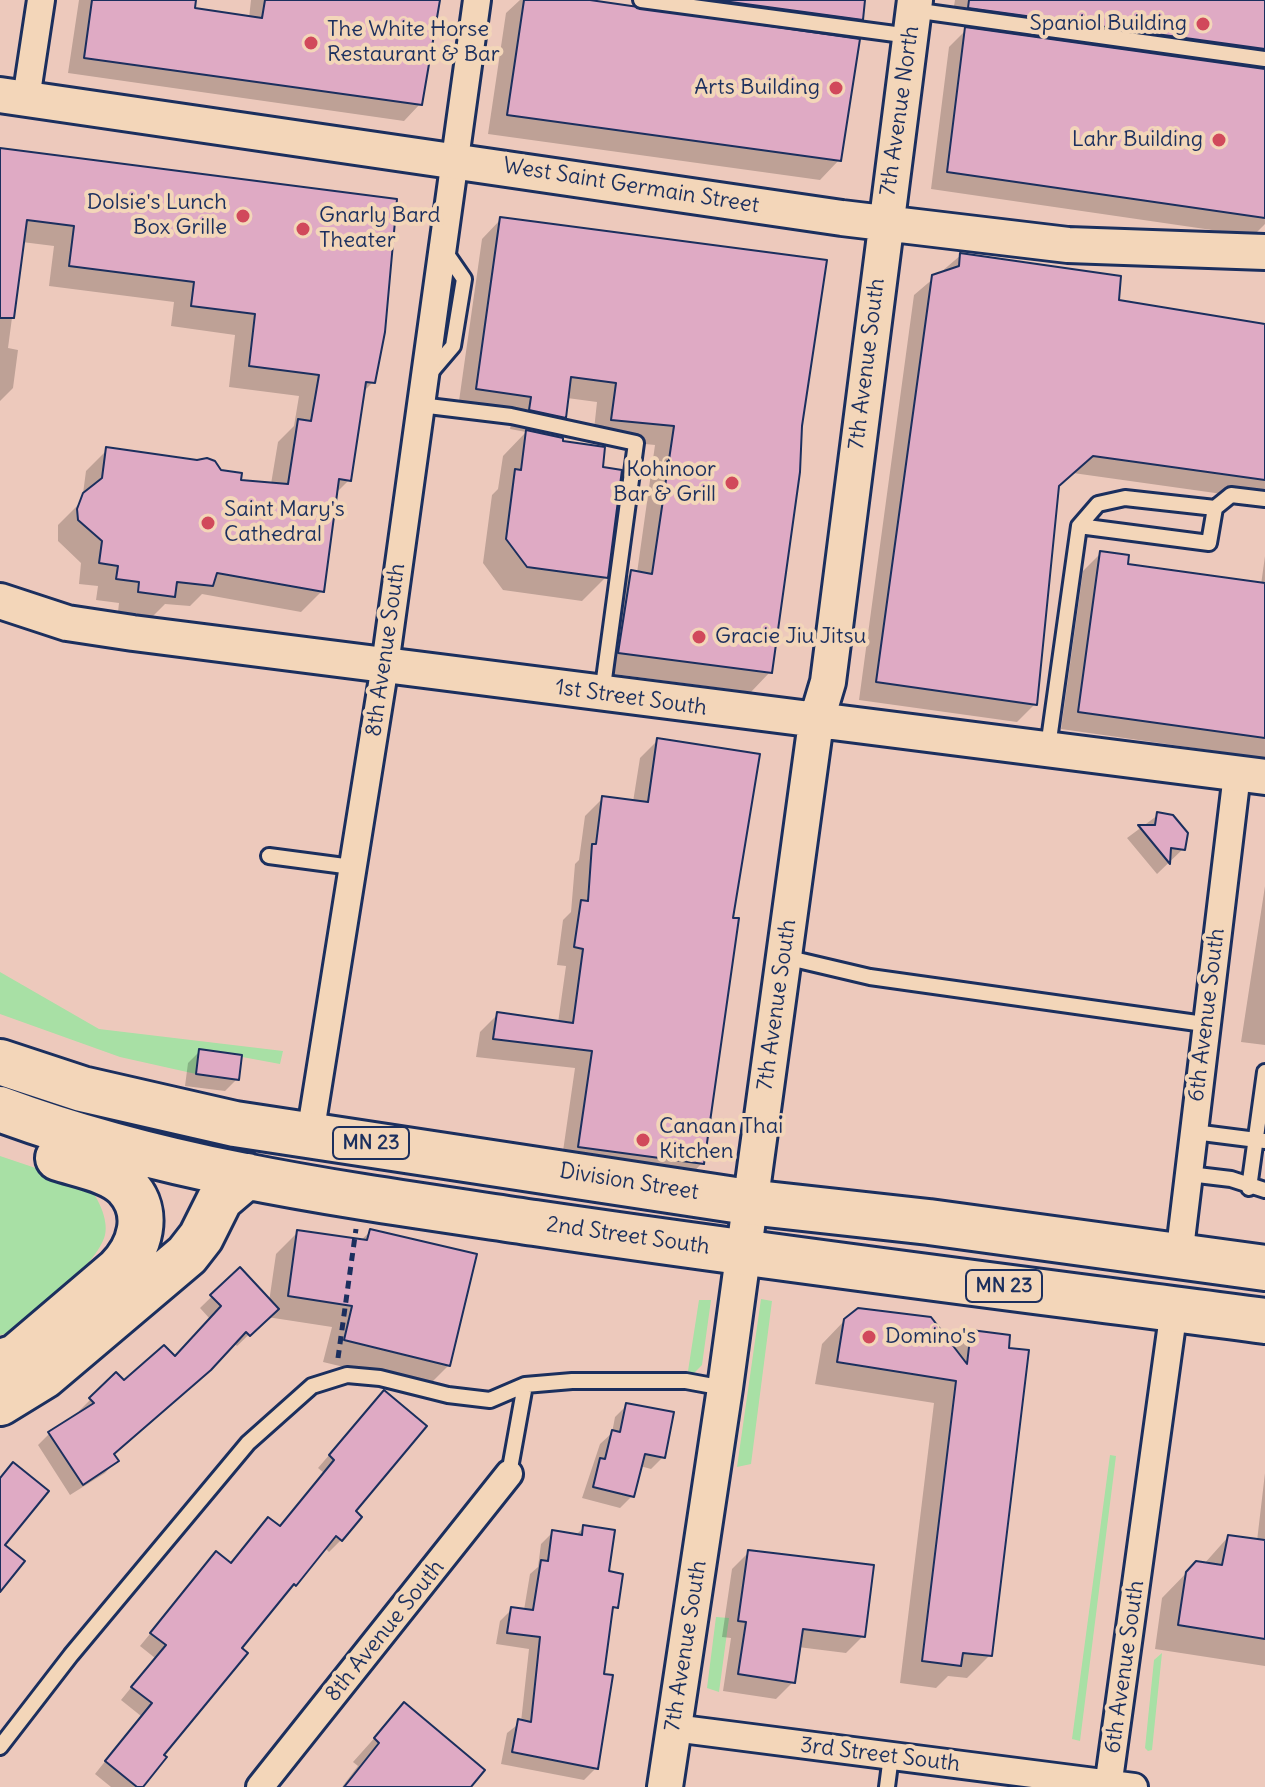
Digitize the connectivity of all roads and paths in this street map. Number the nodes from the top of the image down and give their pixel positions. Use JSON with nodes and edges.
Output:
{"nodes":[{"id":1,"x":41,"y":0,"type":"edge"},
{"id":2,"x":477,"y":0,"type":"edge"},
{"id":3,"x":641,"y":0,"type":"edge"},
{"id":4,"x":913,"y":16,"type":"edge"},
{"id":5,"x":1265,"y":59,"type":"edge"},
{"id":6,"x":13,"y":97,"type":"edge"},
{"id":7,"x":453,"y":163,"type":"junction"},
{"id":8,"x":885,"y":222,"type":"junction"},
{"id":9,"x":1265,"y":252,"type":"edge"},
{"id":10,"x":422,"y":392,"type":"junction"},
{"id":11,"x":1265,"y":499,"type":"edge"},
{"id":12,"x":1215,"y":508,"type":"junction"},
{"id":13,"x":1079,"y":526,"type":"junction"},
{"id":14,"x":0,"y":601,"type":"edge"},
{"id":15,"x":385,"y":665,"type":"junction"},
{"id":16,"x":602,"y":694,"type":"junction"},
{"id":17,"x":816,"y":722,"type":"junction"},
{"id":18,"x":1048,"y":747,"type":"junction"},
{"id":19,"x":1251,"y":776,"type":"edge"},
{"id":20,"x":269,"y":856,"type":"dead end"},
{"id":21,"x":352,"y":867,"type":"junction"},
{"id":22,"x":784,"y":957,"type":"junction"},
{"id":23,"x":1204,"y":1024,"type":"junction"},
{"id":24,"x":0,"y":1062,"type":"edge"},
{"id":25,"x":1265,"y":1072,"type":"edge"},
{"id":26,"x":0,"y":1109,"type":"edge"},
{"id":27,"x":1194,"y":1132,"type":"junction"},
{"id":28,"x":310,"y":1135,"type":"junction"},
{"id":29,"x":0,"y":1136,"type":"edge"},
{"id":30,"x":1260,"y":1141,"type":"edge"},
{"id":31,"x":1189,"y":1174,"type":"junction"},
{"id":32,"x":247,"y":1176,"type":"junction"},
{"id":33,"x":1249,"y":1188,"type":"junction"},
{"id":34,"x":1265,"y":1190,"type":"edge"},
{"id":35,"x":748,"y":1202,"type":"junction"},
{"id":36,"x":357,"y":1223,"type":"dead end"},
{"id":37,"x":742,"y":1252,"type":"junction"},
{"id":38,"x":1179,"y":1257,"type":"junction"},
{"id":39,"x":1265,"y":1268,"type":"edge"},
{"id":40,"x":1174,"y":1309,"type":"junction"},
{"id":41,"x":1265,"y":1321,"type":"edge"},
{"id":42,"x":0,"y":1362,"type":"edge"},
{"id":43,"x":335,"y":1379,"type":"junction"},
{"id":44,"x":525,"y":1385,"type":"junction"},
{"id":45,"x":725,"y":1388,"type":"junction"},
{"id":46,"x":0,"y":1403,"type":"edge"},
{"id":47,"x":509,"y":1474,"type":"joint"},
{"id":48,"x":674,"y":1728,"type":"junction"},
{"id":49,"x":0,"y":1747,"type":"edge"},
{"id":50,"x":891,"y":1756,"type":"junction"},
{"id":51,"x":1117,"y":1786,"type":"edge"},
{"id":52,"x":260,"y":1787,"type":"edge"},
{"id":53,"x":665,"y":1787,"type":"edge"},
{"id":54,"x":887,"y":1787,"type":"edge"}],
"edges":[{"from":1,"to":6,"type":"street"},
{"from":2,"to":7,"type":"street","name":"8th Avenue South"},
{"from":3,"to":4,"type":"lane"},
{"from":4,"to":5,"type":"lane"},
{"from":4,"to":8,"type":"street","name":"7th Avenue North"},
{"from":6,"to":7,"type":"street","name":"West Saint Germain Street"},
{"from":7,"to":8,"type":"street","name":"West Saint Germain Street"},
{"from":7,"to":10,"type":"street","name":"8th Avenue South"},
{"from":8,"to":9,"type":"street","name":"West Saint Germain Street"},
{"from":8,"to":17,"type":"street","name":"7th Avenue South"},
{"from":10,"to":15,"type":"street","name":"8th Avenue South"},
{"from":10,"to":16,"type":"lane"},
{"from":11,"to":12,"type":"lane"},
{"from":12,"to":13,"type":"lane"},
{"from":12,"to":13,"type":"lane"},
{"from":13,"to":18,"type":"lane"},
{"from":14,"to":15,"type":"street","name":"1st Street South"},
{"from":15,"to":16,"type":"street","name":"1st Street South"},
{"from":15,"to":21,"type":"street","name":"8th Avenue South"},
{"from":16,"to":17,"type":"street","name":"1st Street South"},
{"from":17,"to":18,"type":"street","name":"1st Street South"},
{"from":17,"to":22,"type":"street","name":"7th Avenue South"},
{"from":18,"to":19,"type":"street","name":"1st Street South"},
{"from":19,"to":23,"type":"street","name":"6th Avenue South"},
{"from":20,"to":21,"type":"lane"},
{"from":21,"to":28,"type":"street","name":"8th Avenue South"},
{"from":22,"to":23,"type":"lane"},
{"from":22,"to":35,"type":"street","name":"7th Avenue South"},
{"from":23,"to":27,"type":"street","name":"6th Avenue South"},
{"from":24,"to":28,"type":"highway","name":"Division Street","number":"MN 23"},
{"from":25,"to":30,"type":"lane"},
{"from":26,"to":32,"type":"highway","name":"2nd Street South","number":"MN 23"},
{"from":27,"to":30,"type":"lane"},
{"from":27,"to":31,"type":"street","name":"6th Avenue South"},
{"from":28,"to":35,"type":"highway","name":"Division Street","number":"MN 23"},
{"from":29,"to":42,"type":"highway"},
{"from":30,"to":33,"type":"lane"},
{"from":31,"to":33,"type":"lane"},
{"from":31,"to":38,"type":"street","name":"6th Avenue South"},
{"from":32,"to":37,"type":"highway","name":"2nd Street South","number":"MN 23"},
{"from":32,"to":46,"type":"highway"},
{"from":33,"to":34,"type":"lane"},
{"from":35,"to":37,"type":"street","name":"7th Avenue South"},
{"from":35,"to":38,"type":"highway","name":"Division Street","number":"MN 23"},
{"from":36,"to":43,"type":"path"},
{"from":37,"to":40,"type":"highway","name":"2nd Street South","number":"MN 23"},
{"from":37,"to":45,"type":"street","name":"7th Avenue South"},
{"from":38,"to":39,"type":"highway","name":"Division Street","number":"MN 23"},
{"from":40,"to":41,"type":"highway","name":"2nd Street South","number":"MN 23"},
{"from":40,"to":51,"type":"street","name":"6th Avenue South"},
{"from":43,"to":44,"type":"lane"},
{"from":43,"to":49,"type":"lane"},
{"from":44,"to":45,"type":"lane"},
{"from":44,"to":47,"type":"lane"},
{"from":45,"to":48,"type":"street","name":"7th Avenue South"},
{"from":47,"to":52,"type":"street","name":"8th Avenue South"},
{"from":48,"to":50,"type":"street","name":"3rd Street South"},
{"from":48,"to":53,"type":"street","name":"7th Avenue South"},
{"from":50,"to":51,"type":"street","name":"3rd Street South"},
{"from":50,"to":54,"type":"lane"}]}
